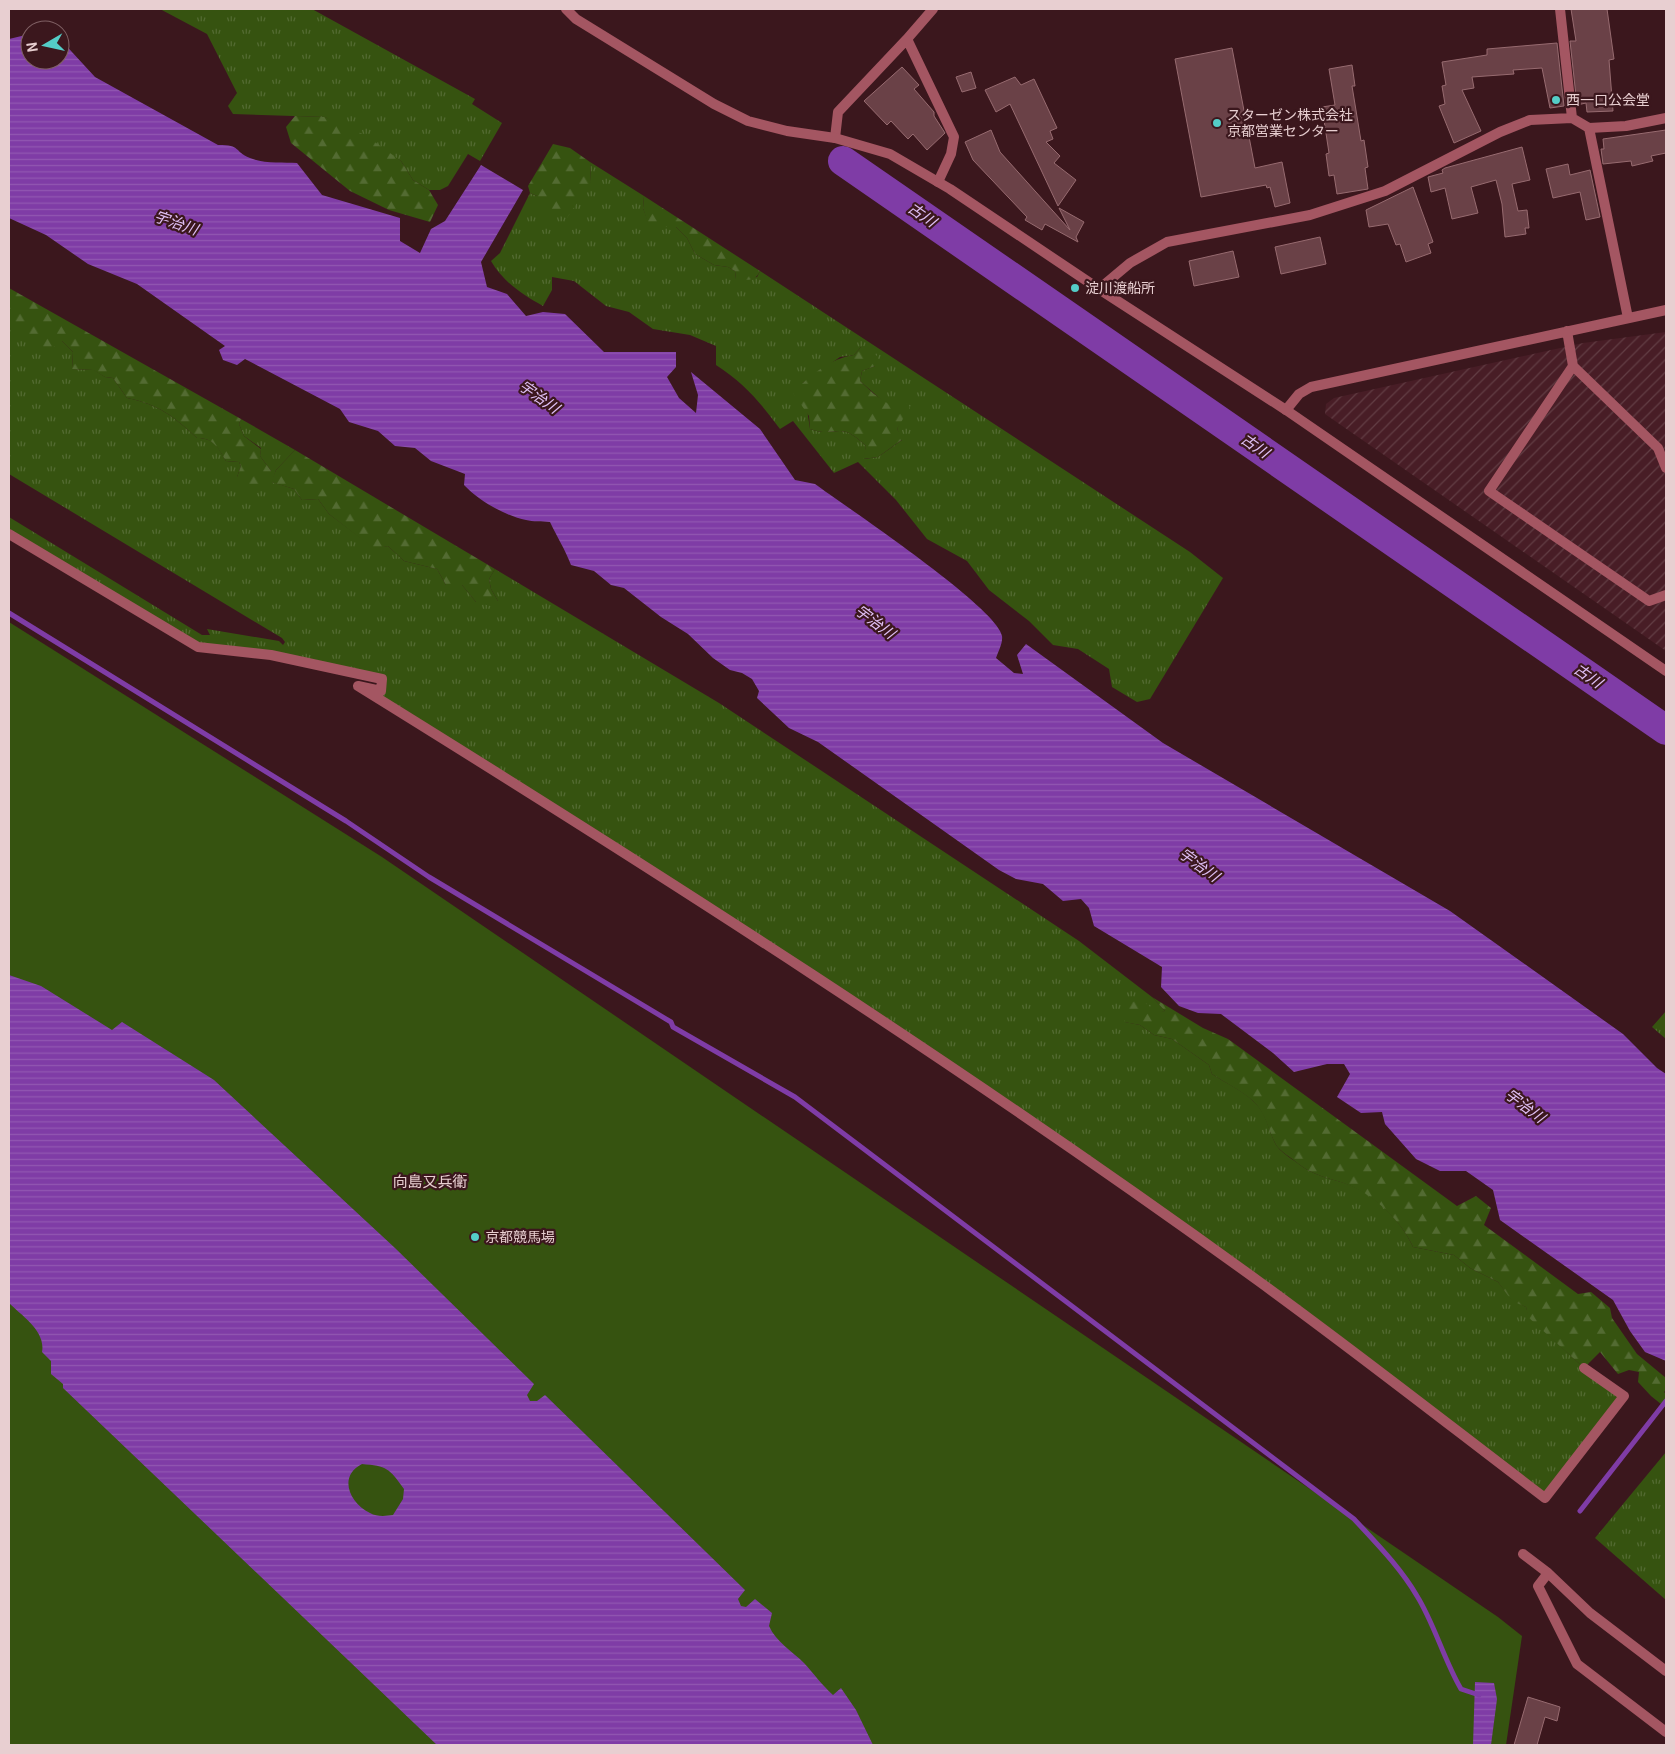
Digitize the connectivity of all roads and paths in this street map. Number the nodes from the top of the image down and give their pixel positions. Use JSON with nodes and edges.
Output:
{"nodes":[{"id":1,"x":566,"y":9,"type":"edge"},
{"id":2,"x":933,"y":9,"type":"edge"},
{"id":3,"x":1560,"y":9,"type":"edge"},
{"id":4,"x":907,"y":39,"type":"junction"},
{"id":5,"x":1572,"y":118,"type":"junction"},
{"id":6,"x":1666,"y":118,"type":"edge"},
{"id":7,"x":1589,"y":128,"type":"junction"},
{"id":8,"x":835,"y":138,"type":"junction"},
{"id":9,"x":938,"y":182,"type":"junction"},
{"id":10,"x":1099,"y":289,"type":"junction"},
{"id":11,"x":1666,"y":310,"type":"edge"},
{"id":12,"x":1628,"y":318,"type":"junction"},
{"id":13,"x":1567,"y":331,"type":"junction"},
{"id":14,"x":1573,"y":366,"type":"junction"},
{"id":15,"x":1286,"y":410,"type":"junction"},
{"id":16,"x":1666,"y":468,"type":"edge"},
{"id":17,"x":9,"y":534,"type":"edge"},
{"id":18,"x":1666,"y":595,"type":"edge"},
{"id":19,"x":1666,"y":671,"type":"edge"},
{"id":20,"x":1584,"y":1368,"type":"dead end"},
{"id":21,"x":1523,"y":1554,"type":"dead end"},
{"id":22,"x":1548,"y":1573,"type":"junction"},
{"id":23,"x":1666,"y":1671,"type":"edge"},
{"id":24,"x":1666,"y":1732,"type":"edge"}],
"edges":[{"from":1,"to":8,"type":"street"},
{"from":2,"to":4,"type":"street"},
{"from":3,"to":5,"type":"street"},
{"from":4,"to":8,"type":"street"},
{"from":4,"to":9,"type":"street"},
{"from":5,"to":7,"type":"street"},
{"from":5,"to":10,"type":"street"},
{"from":6,"to":7,"type":"street"},
{"from":7,"to":12,"type":"street"},
{"from":8,"to":9,"type":"street"},
{"from":9,"to":10,"type":"street"},
{"from":10,"to":15,"type":"street"},
{"from":11,"to":12,"type":"street"},
{"from":12,"to":13,"type":"street"},
{"from":13,"to":14,"type":"street"},
{"from":13,"to":15,"type":"street"},
{"from":14,"to":16,"type":"street"},
{"from":14,"to":18,"type":"street"},
{"from":15,"to":19,"type":"street"},
{"from":17,"to":20,"type":"street"},
{"from":21,"to":22,"type":"street"},
{"from":22,"to":23,"type":"street"},
{"from":22,"to":24,"type":"street"}]}
